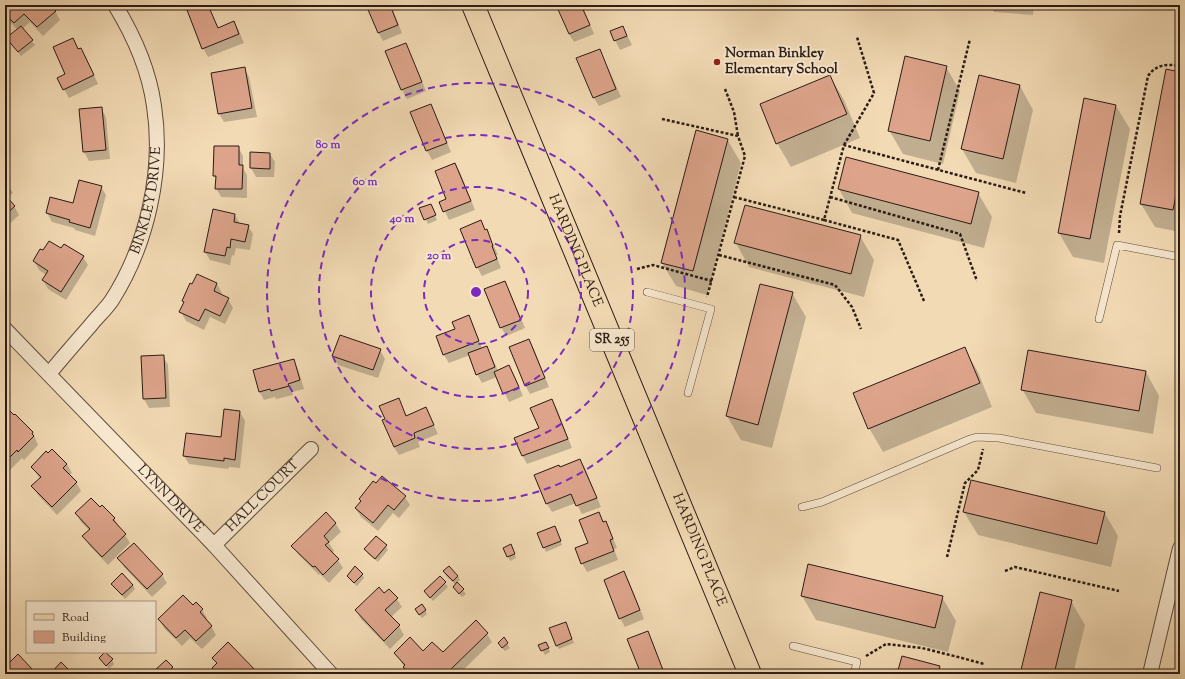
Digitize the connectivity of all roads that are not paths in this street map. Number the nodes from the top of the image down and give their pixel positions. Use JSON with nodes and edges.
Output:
{"nodes":[{"id":1,"x":115,"y":5,"type":"edge"},
{"id":2,"x":473,"y":5,"type":"edge"},
{"id":3,"x":1180,"y":257,"type":"edge"},
{"id":4,"x":647,"y":292,"type":"dead end"},
{"id":5,"x":1100,"y":319,"type":"dead end"},
{"id":6,"x":5,"y":328,"type":"edge"},
{"id":7,"x":48,"y":374,"type":"junction"},
{"id":8,"x":688,"y":393,"type":"dead end"},
{"id":9,"x":311,"y":449,"type":"dead end"},
{"id":10,"x":1157,"y":468,"type":"dead end"},
{"id":11,"x":802,"y":507,"type":"dead end"},
{"id":12,"x":214,"y":544,"type":"junction"},
{"id":13,"x":1180,"y":548,"type":"edge"},
{"id":14,"x":793,"y":646,"type":"dead end"},
{"id":15,"x":331,"y":674,"type":"edge"},
{"id":16,"x":750,"y":674,"type":"edge"},
{"id":17,"x":854,"y":674,"type":"edge"},
{"id":18,"x":1150,"y":674,"type":"edge"}],
"edges":[{"from":1,"to":7,"type":"street","name":"BINKLEY DRIVE"},
{"from":2,"to":16,"type":"main road","name":"HARDING PLACE","number":"SR 255"},
{"from":3,"to":5,"type":"lane"},
{"from":4,"to":8,"type":"lane"},
{"from":6,"to":7,"type":"street","name":"LYNN DRIVE"},
{"from":7,"to":12,"type":"street","name":"LYNN DRIVE"},
{"from":9,"to":12,"type":"street","name":"HALL COURT"},
{"from":10,"to":11,"type":"lane"},
{"from":12,"to":15,"type":"street","name":"LYNN DRIVE"},
{"from":13,"to":18,"type":"street"},
{"from":14,"to":17,"type":"lane"}]}
